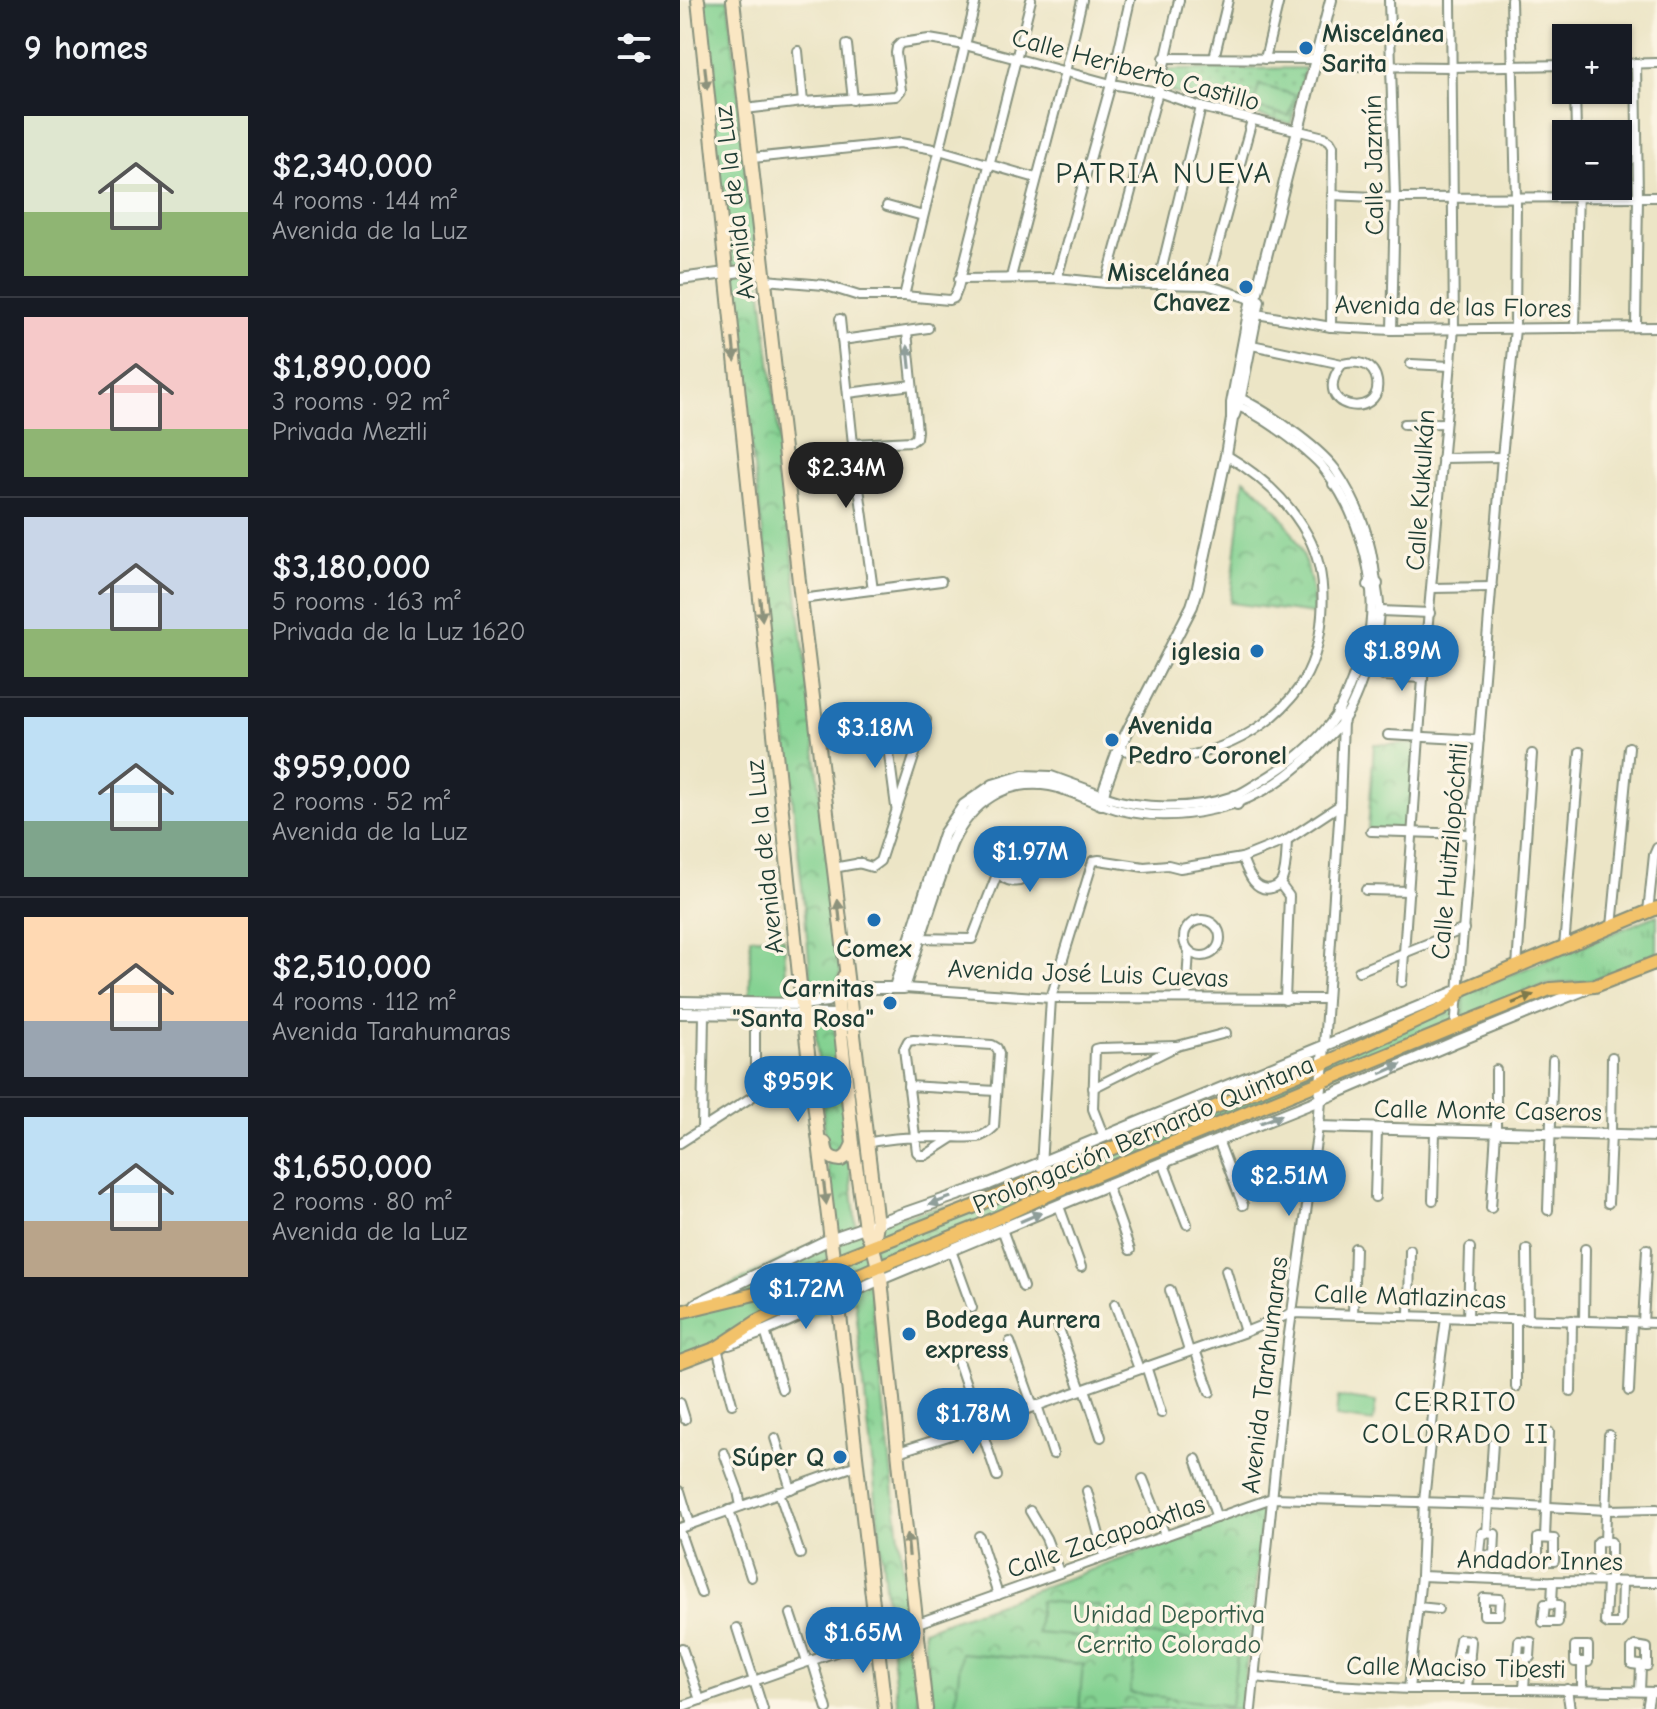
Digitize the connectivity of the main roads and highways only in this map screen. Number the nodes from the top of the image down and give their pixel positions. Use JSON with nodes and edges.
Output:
{"nodes":[{"id":1,"x":698,"y":0,"type":"edge"},
{"id":2,"x":733,"y":0,"type":"edge"},
{"id":3,"x":1652,"y":910,"type":"edge"},
{"id":4,"x":1657,"y":962,"type":"edge"},
{"id":5,"x":843,"y":991,"type":"junction"},
{"id":6,"x":811,"y":1078,"type":"junction"},
{"id":7,"x":853,"y":1144,"type":"junction"},
{"id":8,"x":871,"y":1226,"type":"junction"},
{"id":9,"x":873,"y":1247,"type":"junction"},
{"id":10,"x":833,"y":1262,"type":"junction"},
{"id":11,"x":879,"y":1273,"type":"junction"},
{"id":12,"x":837,"y":1291,"type":"junction"},
{"id":13,"x":680,"y":1312,"type":"edge"},
{"id":14,"x":680,"y":1362,"type":"edge"},
{"id":15,"x":885,"y":1709,"type":"edge"},
{"id":16,"x":926,"y":1709,"type":"edge"}],
"edges":[{"from":1,"to":6,"type":"main road","name":"Avenida de la Luz","one_way":true},
{"from":5,"to":2,"type":"main road","name":"Avenida de la Luz","one_way":true},
{"from":3,"to":9,"type":"main road","name":"Prolongación Bernardo Quintana"},
{"from":11,"to":4,"type":"main road","name":"Prolongación Bernardo Quintana","one_way":true},
{"from":5,"to":7,"type":"main road","name":"Avenida de la Luz"},
{"from":5,"to":8,"type":"main road","name":"Avenida de la Luz"},
{"from":6,"to":7,"type":"main road"},
{"from":6,"to":10,"type":"main road","name":"Avenida de la Luz","one_way":true},
{"from":7,"to":8,"type":"main road","name":"Avenida de la Luz"},
{"from":8,"to":9,"type":"main road","name":"Avenida de la Luz"},
{"from":9,"to":10,"type":"main road","name":"Prolongación Bernardo Quintana"},
{"from":9,"to":11,"type":"main road","name":"Avenida de la Luz"},
{"from":10,"to":12,"type":"main road","name":"Avenida de la Luz"},
{"from":10,"to":13,"type":"main road","name":"Prolongación Bernardo Quintana"},
{"from":11,"to":12,"type":"main road","name":"Prolongación Bernardo Quintana"},
{"from":16,"to":11,"type":"main road","name":"Avenida de la Luz","one_way":true},
{"from":12,"to":14,"type":"main road","name":"Prolongación Bernardo Quintana"},
{"from":12,"to":15,"type":"main road","name":"Avenida de la Luz"}]}
